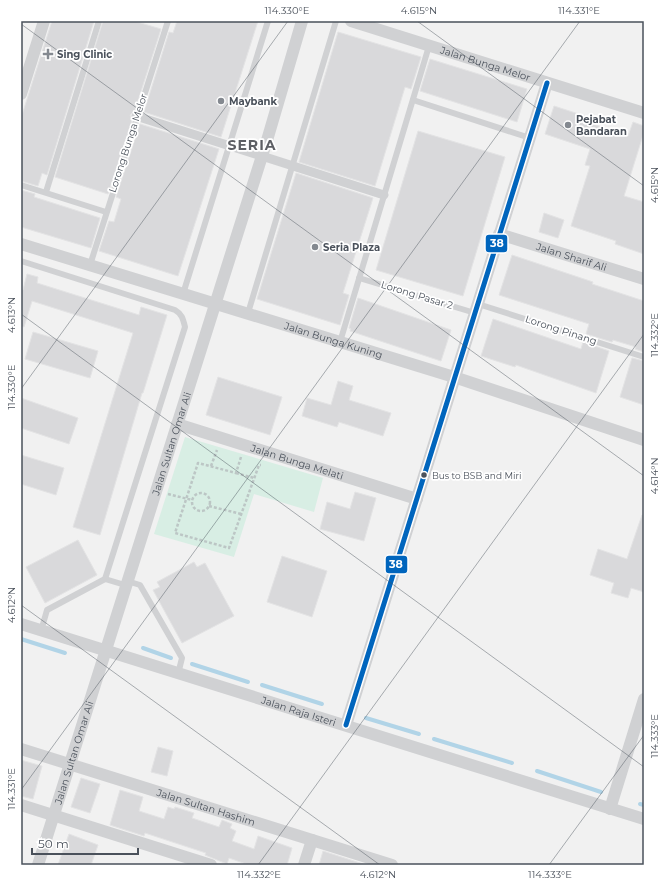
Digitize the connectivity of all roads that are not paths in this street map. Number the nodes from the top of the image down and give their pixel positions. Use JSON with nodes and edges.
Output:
{"nodes":[{"id":1,"x":44,"y":21,"type":"edge"},
{"id":2,"x":99,"y":21,"type":"edge"},
{"id":3,"x":168,"y":21,"type":"edge"},
{"id":4,"x":268,"y":21,"type":"edge"},
{"id":5,"x":302,"y":21,"type":"edge"},
{"id":6,"x":336,"y":21,"type":"edge"},
{"id":7,"x":351,"y":21,"type":"edge"},
{"id":8,"x":429,"y":46,"type":"junction"},
{"id":9,"x":547,"y":83,"type":"junction"},
{"id":10,"x":22,"y":86,"type":"edge"},
{"id":11,"x":413,"y":100,"type":"junction"},
{"id":12,"x":644,"y":113,"type":"edge"},
{"id":13,"x":136,"y":116,"type":"junction"},
{"id":14,"x":530,"y":138,"type":"junction"},
{"id":15,"x":229,"y":147,"type":"junction"},
{"id":16,"x":261,"y":157,"type":"junction"},
{"id":17,"x":292,"y":166,"type":"junction"},
{"id":18,"x":21,"y":185,"type":"edge"},
{"id":19,"x":46,"y":192,"type":"junction"},
{"id":20,"x":384,"y":194,"type":"junction"},
{"id":21,"x":106,"y":212,"type":"junction"},
{"id":22,"x":499,"y":234,"type":"junction"},
{"id":23,"x":21,"y":244,"type":"edge"},
{"id":24,"x":21,"y":262,"type":"edge"},
{"id":25,"x":90,"y":265,"type":"junction"},
{"id":26,"x":359,"y":278,"type":"junction"},
{"id":27,"x":644,"y":279,"type":"edge"},
{"id":28,"x":183,"y":294,"type":"junction"},
{"id":29,"x":214,"y":303,"type":"junction"},
{"id":30,"x":476,"y":308,"type":"junction"},
{"id":31,"x":248,"y":313,"type":"junction"},
{"id":32,"x":340,"y":342,"type":"junction"},
{"id":33,"x":644,"y":357,"type":"edge"},
{"id":34,"x":454,"y":377,"type":"junction"},
{"id":35,"x":177,"y":424,"type":"junction"},
{"id":36,"x":644,"y":440,"type":"edge"},
{"id":37,"x":417,"y":499,"type":"junction"},
{"id":38,"x":106,"y":579,"type":"junction"},
{"id":39,"x":126,"y":583,"type":"junction"},
{"id":40,"x":21,"y":624,"type":"edge"},
{"id":41,"x":41,"y":630,"type":"junction"},
{"id":42,"x":106,"y":651,"type":"junction"},
{"id":43,"x":178,"y":674,"type":"junction"},
{"id":44,"x":644,"y":699,"type":"edge"},
{"id":45,"x":346,"y":725,"type":"junction"},
{"id":46,"x":21,"y":749,"type":"edge"},
{"id":47,"x":70,"y":764,"type":"junction"},
{"id":48,"x":21,"y":805,"type":"edge"},
{"id":49,"x":610,"y":809,"type":"junction"},
{"id":50,"x":54,"y":816,"type":"junction"},
{"id":51,"x":644,"y":819,"type":"edge"},
{"id":52,"x":312,"y":840,"type":"junction"},
{"id":53,"x":38,"y":865,"type":"edge"},
{"id":54,"x":210,"y":865,"type":"edge"},
{"id":55,"x":304,"y":865,"type":"edge"},
{"id":56,"x":392,"y":865,"type":"edge"}],
"edges":[{"from":1,"to":10,"type":"street"},
{"from":2,"to":19,"type":"lane"},
{"from":3,"to":13,"type":"lane","name":"Lorong Bunga Melor"},
{"from":4,"to":15,"type":"lane"},
{"from":5,"to":16,"type":"street","name":"Jalan Sultan Omar Ali"},
{"from":6,"to":17,"type":"lane"},
{"from":7,"to":8,"type":"street","name":"Jalan Bunga Melor"},
{"from":8,"to":9,"type":"street","name":"Jalan Bunga Melor"},
{"from":8,"to":11,"type":"lane"},
{"from":9,"to":12,"type":"street","name":"Jalan Bunga Melor"},
{"from":9,"to":14,"type":"street"},
{"from":11,"to":14,"type":"lane"},
{"from":11,"to":20,"type":"lane"},
{"from":13,"to":15,"type":"street"},
{"from":13,"to":21,"type":"lane","name":"Lorong Bunga Melor"},
{"from":14,"to":22,"type":"street"},
{"from":15,"to":16,"type":"street"},
{"from":15,"to":28,"type":"lane"},
{"from":16,"to":17,"type":"street"},
{"from":16,"to":29,"type":"street","name":"Jalan Sultan Omar Ali"},
{"from":17,"to":20,"type":"street"},
{"from":17,"to":31,"type":"lane"},
{"from":18,"to":19,"type":"lane"},
{"from":19,"to":21,"type":"lane"},
{"from":20,"to":26,"type":"lane"},
{"from":21,"to":25,"type":"lane","name":"Lorong Bunga Melor"},
{"from":22,"to":27,"type":"street","name":"Jalan Sharif Ali"},
{"from":22,"to":30,"type":"street"},
{"from":23,"to":25,"type":"street","name":"Jalan Bunga Kuning"},
{"from":24,"to":38,"type":"lane"},
{"from":25,"to":28,"type":"street","name":"Jalan Bunga Kuning"},
{"from":26,"to":30,"type":"lane","name":"Lorong Pasar 2"},
{"from":26,"to":32,"type":"lane"},
{"from":28,"to":29,"type":"street","name":"Jalan Bunga Kuning"},
{"from":29,"to":31,"type":"street","name":"Jalan Bunga Kuning"},
{"from":29,"to":35,"type":"street","name":"Jalan Sultan Omar Ali"},
{"from":30,"to":33,"type":"lane","name":"Lorong Pinang"},
{"from":30,"to":34,"type":"street"},
{"from":31,"to":32,"type":"street","name":"Jalan Bunga Kuning"},
{"from":32,"to":34,"type":"street","name":"Jalan Bunga Kuning"},
{"from":34,"to":36,"type":"street","name":"Jalan Bunga Kuning"},
{"from":34,"to":37,"type":"street"},
{"from":35,"to":37,"type":"street","name":"Jalan Bunga Melati"},
{"from":35,"to":39,"type":"street","name":"Jalan Sultan Omar Ali"},
{"from":37,"to":45,"type":"street"},
{"from":38,"to":39,"type":"lane"},
{"from":38,"to":41,"type":"lane"},
{"from":39,"to":42,"type":"street","name":"Jalan Sultan Omar Ali"},
{"from":39,"to":43,"type":"lane"},
{"from":40,"to":41,"type":"street","name":"Jalan Raja Isteri"},
{"from":41,"to":42,"type":"street","name":"Jalan Raja Isteri"},
{"from":42,"to":43,"type":"street","name":"Jalan Raja Isteri"},
{"from":42,"to":47,"type":"street","name":"Jalan Sultan Omar Ali"},
{"from":43,"to":45,"type":"street","name":"Jalan Raja Isteri"},
{"from":44,"to":49,"type":"street"},
{"from":45,"to":49,"type":"street","name":"Jalan Raja Isteri"},
{"from":46,"to":47,"type":"street","name":"Jalan Sultan Hashim"},
{"from":47,"to":50,"type":"street","name":"Jalan Sultan Omar Ali"},
{"from":47,"to":52,"type":"street","name":"Jalan Sultan Hashim"},
{"from":48,"to":50,"type":"street"},
{"from":49,"to":51,"type":"street","name":"Jalan Raja Isteri"},
{"from":50,"to":53,"type":"street","name":"Jalan Sultan Omar Ali"},
{"from":50,"to":54,"type":"street"},
{"from":52,"to":55,"type":"street"},
{"from":52,"to":56,"type":"street","name":"Jalan Sultan Hashim"}]}
